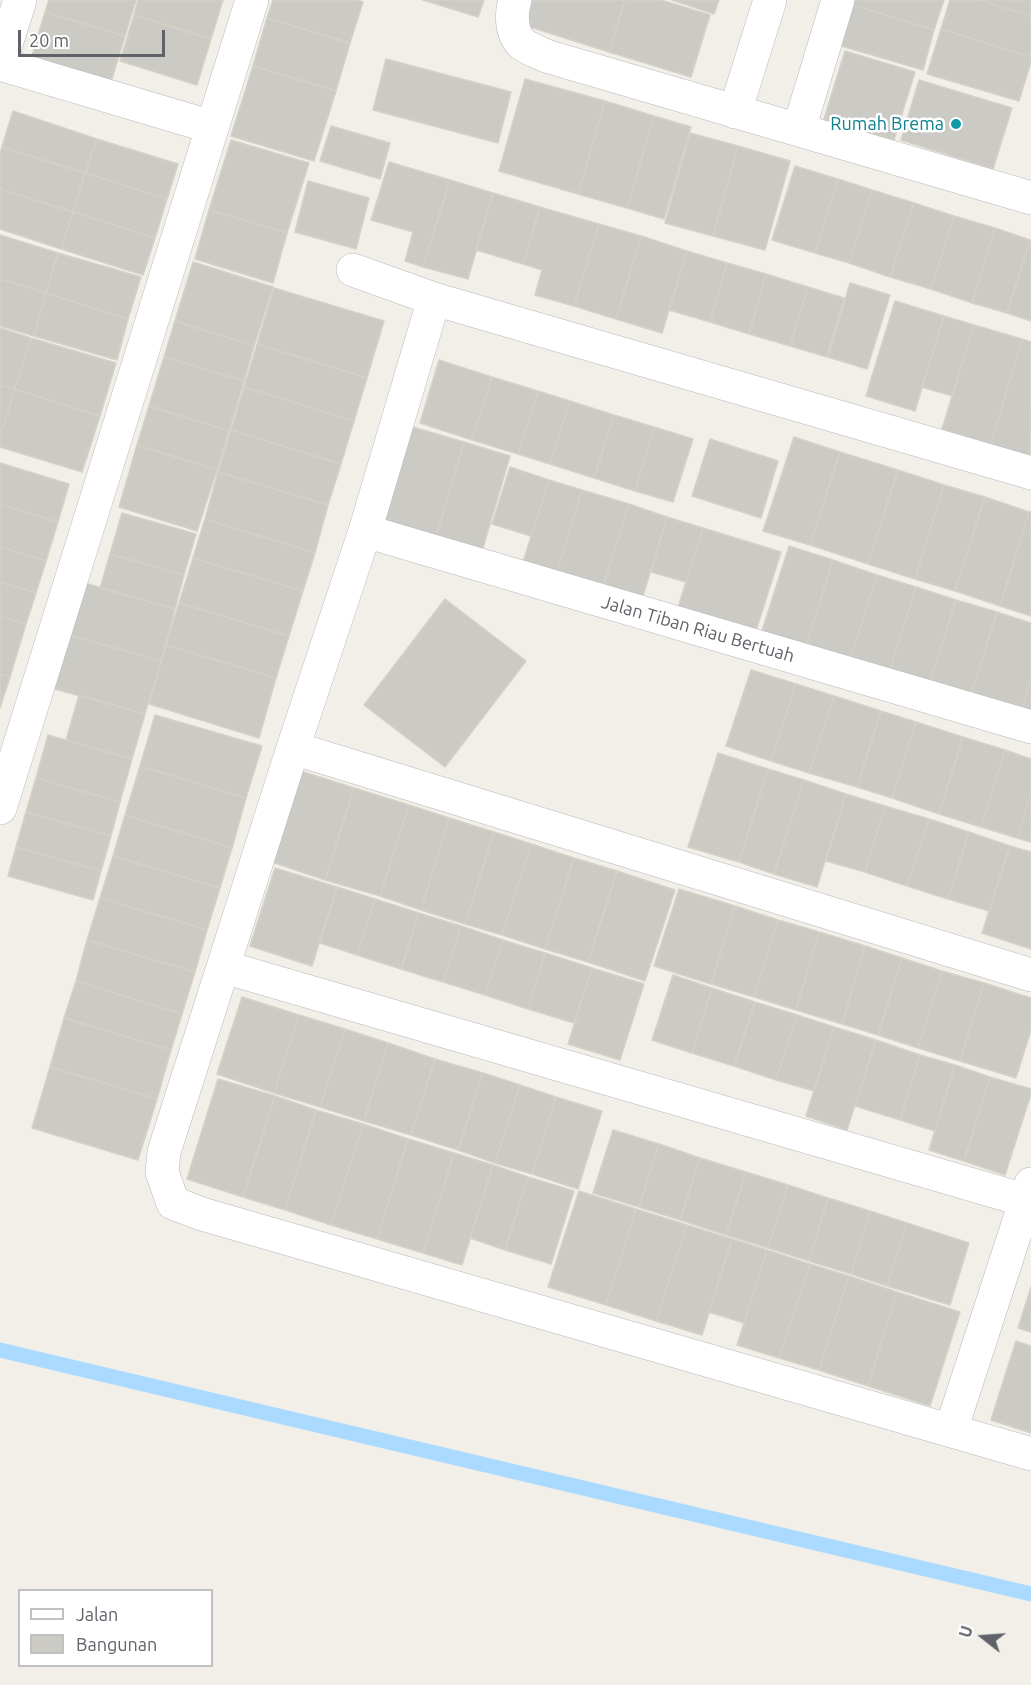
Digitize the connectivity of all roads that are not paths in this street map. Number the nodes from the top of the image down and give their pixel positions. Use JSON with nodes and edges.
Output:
{"nodes":[{"id":1,"x":20,"y":0,"type":"edge"},
{"id":2,"x":252,"y":0,"type":"edge"},
{"id":3,"x":515,"y":0,"type":"edge"},
{"id":4,"x":770,"y":0,"type":"edge"},
{"id":5,"x":838,"y":0,"type":"edge"},
{"id":6,"x":0,"y":63,"type":"edge"},
{"id":7,"x":735,"y":112,"type":"junction"},
{"id":8,"x":212,"y":127,"type":"junction"},
{"id":9,"x":800,"y":129,"type":"junction"},
{"id":10,"x":1031,"y":197,"type":"edge"},
{"id":11,"x":352,"y":270,"type":"dead end"},
{"id":12,"x":434,"y":299,"type":"junction"},
{"id":13,"x":1031,"y":473,"type":"edge"},
{"id":14,"x":365,"y":531,"type":"junction"},
{"id":15,"x":1031,"y":727,"type":"edge"},
{"id":16,"x":293,"y":748,"type":"junction"},
{"id":17,"x":0,"y":808,"type":"edge"},
{"id":18,"x":225,"y":967,"type":"junction"},
{"id":19,"x":1031,"y":975,"type":"edge"},
{"id":20,"x":1029,"y":1196,"type":"edge"},
{"id":21,"x":951,"y":1430,"type":"junction"},
{"id":22,"x":1031,"y":1454,"type":"edge"}],
"edges":[{"from":1,"to":6,"type":"street"},
{"from":2,"to":8,"type":"street"},
{"from":3,"to":7,"type":"street"},
{"from":4,"to":7,"type":"street"},
{"from":5,"to":9,"type":"street"},
{"from":6,"to":8,"type":"street"},
{"from":7,"to":9,"type":"street"},
{"from":8,"to":17,"type":"street"},
{"from":9,"to":10,"type":"street"},
{"from":11,"to":12,"type":"street"},
{"from":12,"to":13,"type":"street"},
{"from":12,"to":14,"type":"street"},
{"from":14,"to":15,"type":"street","name":"Jalan Tiban Riau Bertuah"},
{"from":14,"to":16,"type":"street"},
{"from":16,"to":18,"type":"street"},
{"from":16,"to":19,"type":"street"},
{"from":18,"to":20,"type":"street"},
{"from":18,"to":21,"type":"street"},
{"from":20,"to":21,"type":"street"},
{"from":21,"to":22,"type":"street"}]}
